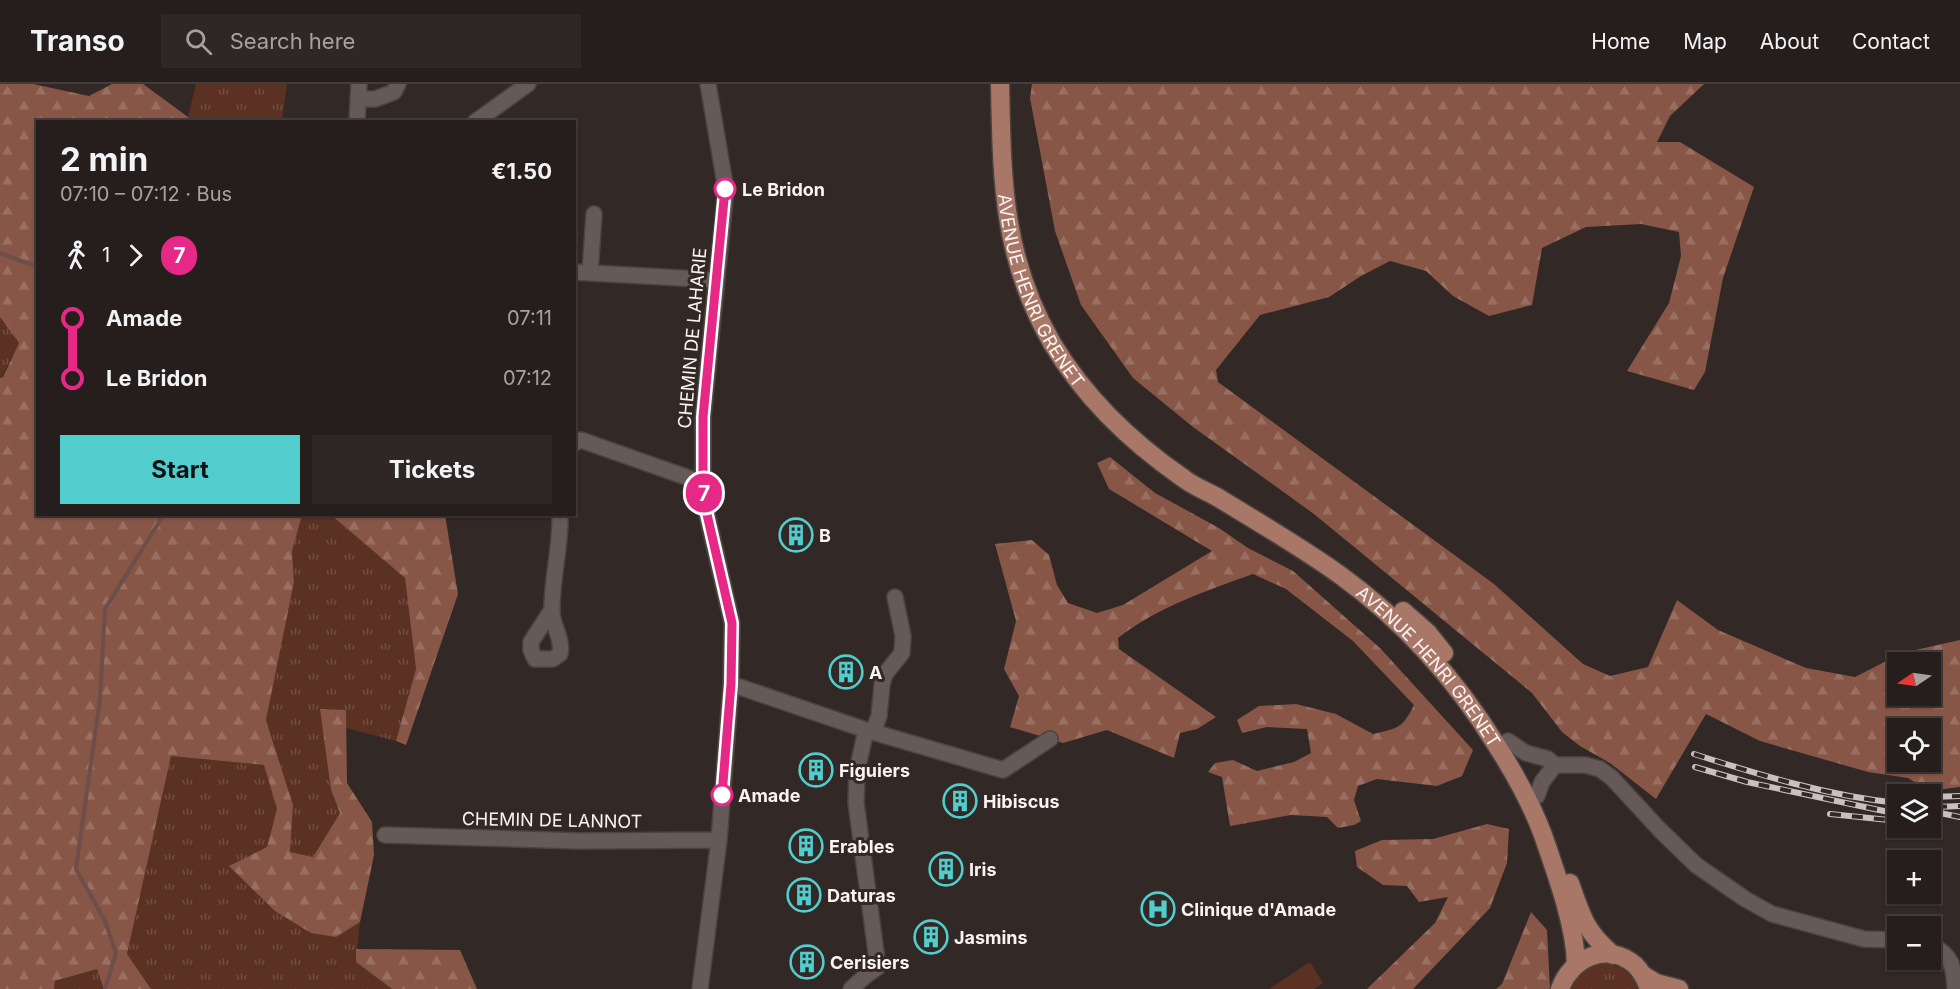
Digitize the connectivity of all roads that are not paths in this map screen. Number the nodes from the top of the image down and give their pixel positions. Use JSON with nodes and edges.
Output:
{"nodes":[{"id":1,"x":398,"y":84,"type":"edge"},
{"id":2,"x":528,"y":84,"type":"edge"},
{"id":3,"x":708,"y":84,"type":"edge"},
{"id":4,"x":1000,"y":84,"type":"edge"},
{"id":5,"x":358,"y":91,"type":"edge"},
{"id":6,"x":357,"y":120,"type":"edge"},
{"id":7,"x":478,"y":120,"type":"edge"},
{"id":8,"x":594,"y":214,"type":"dead end"},
{"id":9,"x":582,"y":272,"type":"edge"},
{"id":10,"x":716,"y":280,"type":"junction"},
{"id":11,"x":577,"y":440,"type":"edge"},
{"id":12,"x":1161,"y":460,"type":"junction"},
{"id":13,"x":703,"y":483,"type":"junction"},
{"id":14,"x":560,"y":516,"type":"edge"},
{"id":15,"x":895,"y":597,"type":"dead end"},
{"id":16,"x":551,"y":611,"type":"dead end"},
{"id":17,"x":731,"y":684,"type":"junction"},
{"id":18,"x":870,"y":731,"type":"junction"},
{"id":19,"x":1050,"y":739,"type":"dead end"},
{"id":20,"x":1508,"y":741,"type":"junction"},
{"id":21,"x":1555,"y":765,"type":"junction"},
{"id":22,"x":1537,"y":796,"type":"junction"},
{"id":23,"x":385,"y":836,"type":"dead end"},
{"id":24,"x":719,"y":840,"type":"junction"},
{"id":25,"x":1887,"y":940,"type":"edge"},
{"id":26,"x":1941,"y":950,"type":"edge"},
{"id":27,"x":1613,"y":955,"type":"junction"},
{"id":28,"x":1575,"y":964,"type":"junction"},
{"id":29,"x":1646,"y":982,"type":"edge"},
{"id":30,"x":700,"y":989,"type":"edge"},
{"id":31,"x":851,"y":989,"type":"edge"},
{"id":32,"x":1560,"y":989,"type":"edge"},
{"id":33,"x":1679,"y":989,"type":"edge"},
{"id":34,"x":1955,"y":989,"type":"edge"}],
"edges":[{"from":1,"to":5,"type":"street"},
{"from":2,"to":7,"type":"street"},
{"from":3,"to":10,"type":"street","name":"CHEMIN DE LAHARIE"},
{"from":4,"to":12,"type":"main road","name":"AVENUE HENRI GRENET"},
{"from":5,"to":6,"type":"street"},
{"from":8,"to":9,"type":"street"},
{"from":9,"to":10,"type":"street"},
{"from":10,"to":13,"type":"street","name":"CHEMIN DE LAHARIE"},
{"from":11,"to":13,"type":"street"},
{"from":12,"to":20,"type":"main road","name":"AVENUE HENRI GRENET"},
{"from":12,"to":28,"type":"main road","name":"AVENUE HENRI GRENET"},
{"from":13,"to":17,"type":"street","name":"CHEMIN DE LAHARIE"},
{"from":14,"to":16,"type":"street"},
{"from":15,"to":18,"type":"street"},
{"from":17,"to":18,"type":"street"},
{"from":17,"to":24,"type":"street","name":"CHEMIN DE LAHARIE"},
{"from":18,"to":19,"type":"street"},
{"from":18,"to":31,"type":"street"},
{"from":20,"to":21,"type":"street"},
{"from":20,"to":22,"type":"main road","name":"AVENUE HENRI GRENET"},
{"from":21,"to":22,"type":"street"},
{"from":21,"to":25,"type":"street"},
{"from":22,"to":27,"type":"main road","name":"AVENUE HENRI GRENET"},
{"from":23,"to":24,"type":"street","name":"CHEMIN DE LANNOT"},
{"from":24,"to":30,"type":"street","name":"CHEMIN DE LAHARIE"},
{"from":26,"to":34,"type":"street"},
{"from":27,"to":28,"type":"main road"},
{"from":27,"to":29,"type":"main road","name":"AVENUE HENRI GRENET"},
{"from":28,"to":32,"type":"main road"},
{"from":29,"to":33,"type":"main road"}]}
